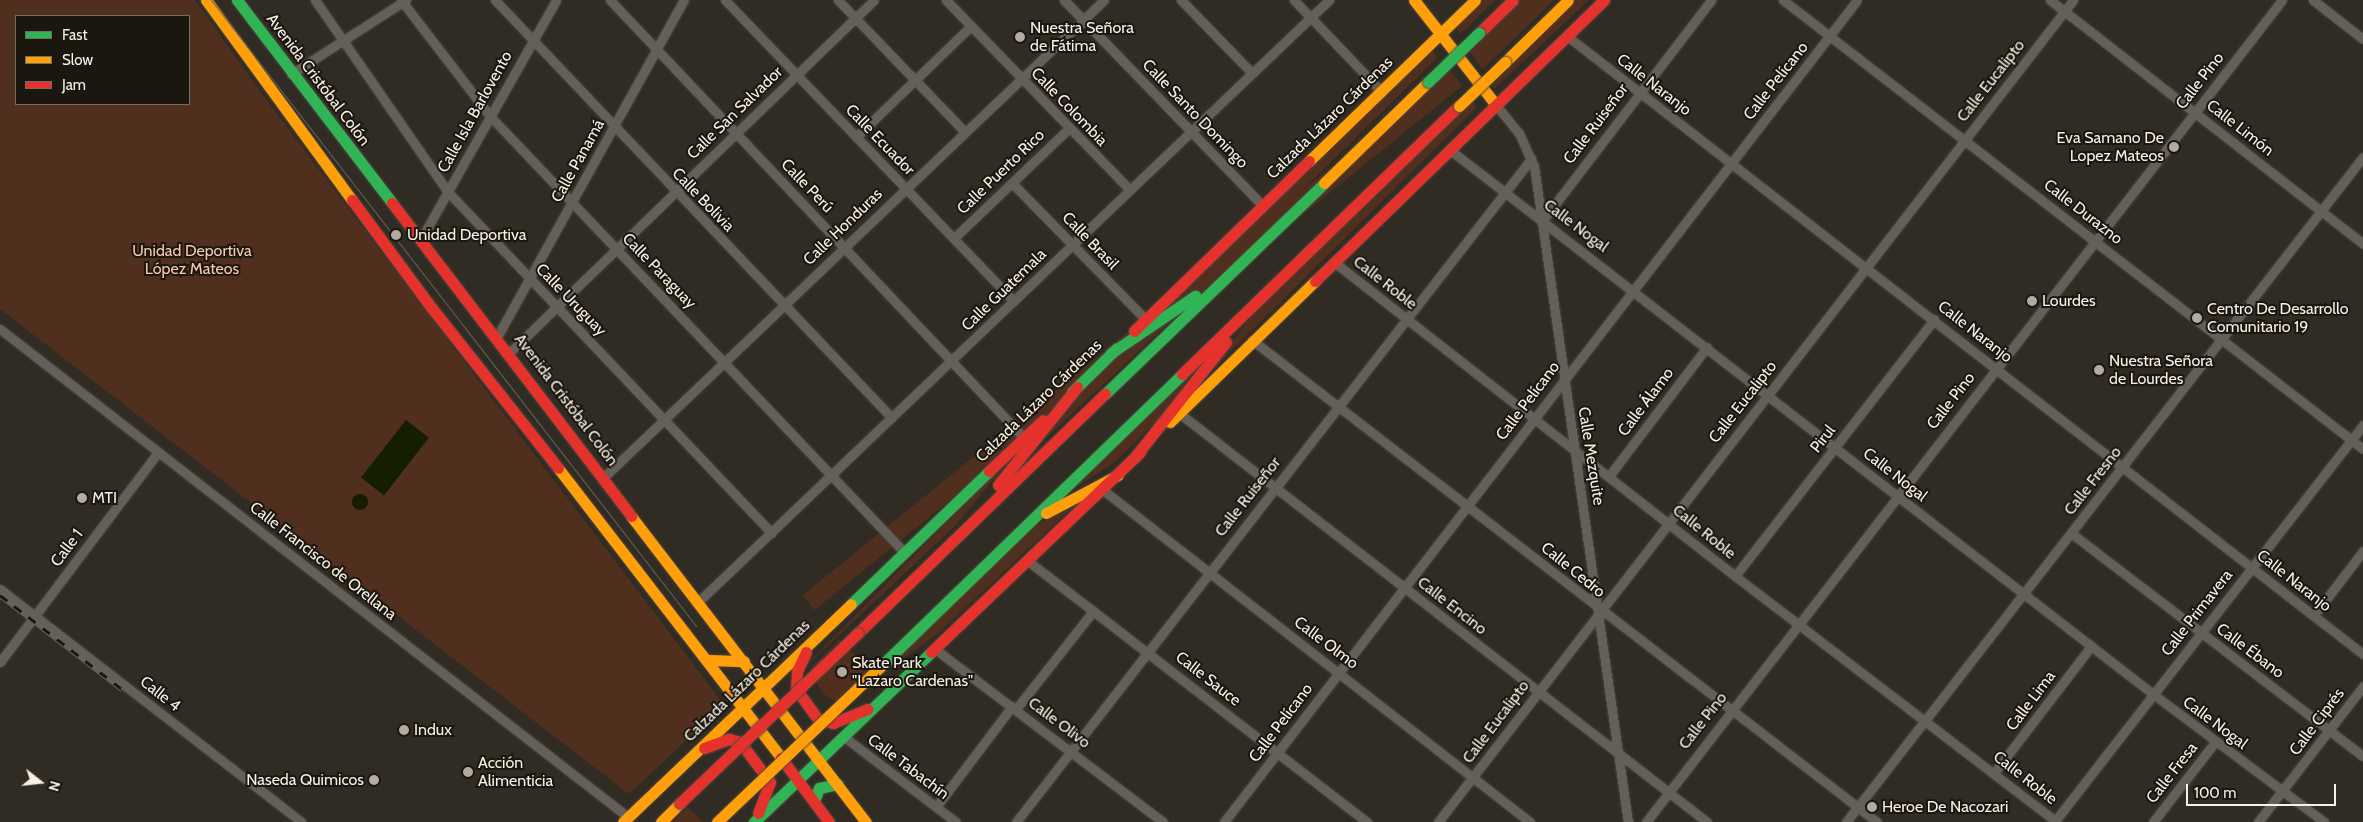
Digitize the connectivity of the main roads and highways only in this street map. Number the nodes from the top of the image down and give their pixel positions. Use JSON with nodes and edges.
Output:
{"nodes":[{"id":1,"x":206,"y":0,"type":"edge"},
{"id":2,"x":237,"y":0,"type":"edge"},
{"id":3,"x":1414,"y":0,"type":"edge"},
{"id":4,"x":1475,"y":0,"type":"edge"},
{"id":5,"x":1513,"y":0,"type":"edge"},
{"id":6,"x":1568,"y":0,"type":"edge"},
{"id":7,"x":1604,"y":0,"type":"edge"},
{"id":8,"x":1441,"y":34,"type":"junction"},
{"id":9,"x":1496,"y":105,"type":"junction"},
{"id":10,"x":1232,"y":271,"type":"junction"},
{"id":11,"x":1267,"y":290,"type":"junction"},
{"id":12,"x":1111,"y":353,"type":"junction"},
{"id":13,"x":1076,"y":387,"type":"junction"},
{"id":14,"x":1134,"y":458,"type":"junction"},
{"id":15,"x":1118,"y":475,"type":"junction"},
{"id":16,"x":1029,"y":522,"type":"junction"},
{"id":17,"x":958,"y":536,"type":"junction"},
{"id":18,"x":811,"y":643,"type":"junction"},
{"id":19,"x":709,"y":660,"type":"junction"},
{"id":20,"x":744,"y":661,"type":"junction"},
{"id":21,"x":764,"y":687,"type":"junction"},
{"id":22,"x":744,"y":706,"type":"junction"},
{"id":23,"x":875,"y":706,"type":"junction"},
{"id":24,"x":700,"y":749,"type":"junction"},
{"id":25,"x":818,"y":759,"type":"junction"},
{"id":26,"x":798,"y":779,"type":"junction"},
{"id":27,"x":838,"y":784,"type":"junction"},
{"id":28,"x":814,"y":801,"type":"junction"},
{"id":29,"x":626,"y":820,"type":"edge"},
{"id":30,"x":661,"y":822,"type":"edge"},
{"id":31,"x":717,"y":822,"type":"edge"},
{"id":32,"x":753,"y":822,"type":"edge"},
{"id":33,"x":829,"y":822,"type":"edge"},
{"id":34,"x":866,"y":822,"type":"edge"}],
"edges":[{"from":1,"to":19,"type":"main road"},
{"from":2,"to":20,"type":"main road","name":"Avenida Cristóbal Colón"},
{"from":3,"to":8,"type":"main road"},
{"from":4,"to":8,"type":"main road","name":"Calzada Lázaro Cárdenas"},
{"from":5,"to":10,"type":"main road","bridge":true},
{"from":6,"to":11,"type":"main road","bridge":true},
{"from":7,"to":9,"type":"main road"},
{"from":8,"to":9,"type":"main road"},
{"from":8,"to":12,"type":"main road","name":"Calzada Lázaro Cárdenas"},
{"from":9,"to":14,"type":"main road"},
{"from":10,"to":12,"type":"main road"},
{"from":10,"to":17,"type":"main road"},
{"from":11,"to":14,"type":"main road"},
{"from":11,"to":16,"type":"main road"},
{"from":12,"to":13,"type":"main road","name":"Calzada Lázaro Cárdenas"},
{"from":13,"to":17,"type":"main road"},
{"from":13,"to":18,"type":"main road","name":"Calzada Lázaro Cárdenas"},
{"from":14,"to":15,"type":"main road"},
{"from":15,"to":16,"type":"main road"},
{"from":15,"to":23,"type":"main road"},
{"from":16,"to":31,"type":"main road","bridge":true},
{"from":17,"to":30,"type":"main road","bridge":true},
{"from":18,"to":21,"type":"main road","name":"Calzada Lázaro Cárdenas"},
{"from":18,"to":23,"type":"main road"},
{"from":19,"to":20,"type":"main road"},
{"from":19,"to":22,"type":"main road"},
{"from":20,"to":21,"type":"main road","name":"Avenida Cristóbal Colón"},
{"from":21,"to":22,"type":"main road","name":"Calzada Lázaro Cárdenas"},
{"from":21,"to":25,"type":"main road","name":"Avenida Cristóbal Colón"},
{"from":22,"to":24,"type":"main road","name":"Calzada Lázaro Cárdenas"},
{"from":22,"to":26,"type":"main road"},
{"from":23,"to":25,"type":"main road"},
{"from":24,"to":29,"type":"main road","name":"Calzada Lázaro Cárdenas"},
{"from":24,"to":32,"type":"main road"},
{"from":25,"to":26,"type":"main road"},
{"from":25,"to":27,"type":"main road","name":"Avenida Cristóbal Colón"},
{"from":26,"to":28,"type":"main road"},
{"from":26,"to":32,"type":"main road"},
{"from":27,"to":28,"type":"main road"},
{"from":27,"to":34,"type":"main road","name":"Avenida Cristóbal Colón"},
{"from":28,"to":33,"type":"main road"}]}
